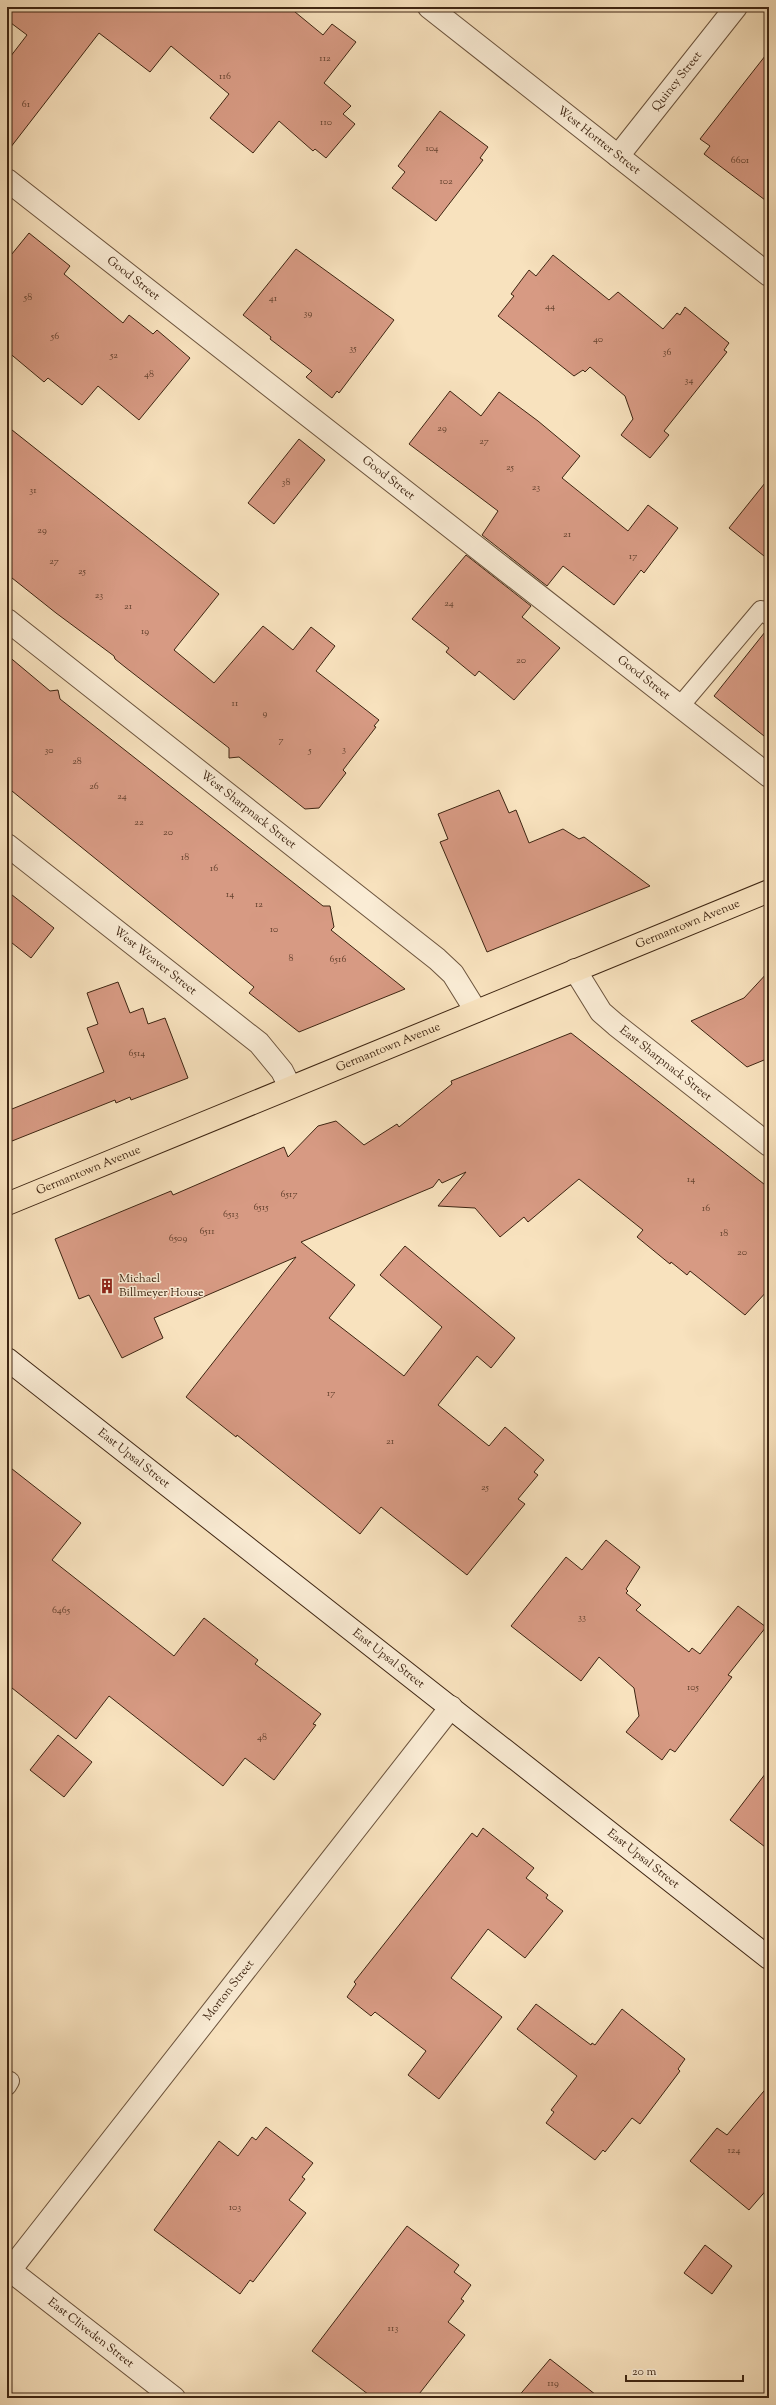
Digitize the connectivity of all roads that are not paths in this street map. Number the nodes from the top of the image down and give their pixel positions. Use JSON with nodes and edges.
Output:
{"nodes":[{"id":1,"x":429,"y":7,"type":"edge"},
{"id":2,"x":736,"y":7,"type":"edge"},
{"id":3,"x":618,"y":156,"type":"junction"},
{"id":4,"x":7,"y":180,"type":"edge"},
{"id":5,"x":769,"y":275,"type":"edge"},
{"id":6,"x":769,"y":616,"type":"edge"},
{"id":7,"x":7,"y":620,"type":"edge"},
{"id":8,"x":680,"y":706,"type":"junction"},
{"id":9,"x":769,"y":776,"type":"edge"},
{"id":10,"x":7,"y":845,"type":"edge"},
{"id":11,"x":769,"y":891,"type":"edge"},
{"id":12,"x":575,"y":970,"type":"junction"},
{"id":13,"x":476,"y":1011,"type":"junction"},
{"id":14,"x":290,"y":1087,"type":"junction"},
{"id":15,"x":769,"y":1145,"type":"edge"},
{"id":16,"x":7,"y":1204,"type":"edge"},
{"id":17,"x":7,"y":1358,"type":"edge"},
{"id":18,"x":451,"y":1708,"type":"junction"},
{"id":19,"x":769,"y":1958,"type":"edge"},
{"id":20,"x":8,"y":2271,"type":"edge"},
{"id":21,"x":174,"y":2398,"type":"edge"}],
"edges":[{"from":1,"to":3,"type":"street","name":"West Hortter Street"},
{"from":2,"to":3,"type":"street","name":"Quincy Street"},
{"from":3,"to":5,"type":"street","name":"West Hortter Street"},
{"from":4,"to":8,"type":"street","name":"Good Street"},
{"from":6,"to":8,"type":"lane"},
{"from":7,"to":13,"type":"street","name":"West Sharpnack Street"},
{"from":8,"to":9,"type":"street","name":"Good Street"},
{"from":10,"to":14,"type":"street","name":"West Weaver Street"},
{"from":11,"to":12,"type":"main road","name":"Germantown Avenue"},
{"from":12,"to":13,"type":"main road","name":"Germantown Avenue"},
{"from":12,"to":15,"type":"street","name":"East Sharpnack Street"},
{"from":13,"to":14,"type":"main road","name":"Germantown Avenue"},
{"from":14,"to":16,"type":"main road","name":"Germantown Avenue"},
{"from":17,"to":18,"type":"street","name":"East Upsal Street"},
{"from":18,"to":19,"type":"street","name":"East Upsal Street"},
{"from":18,"to":20,"type":"street","name":"Morton Street"},
{"from":20,"to":21,"type":"street","name":"East Cliveden Street"}]}
